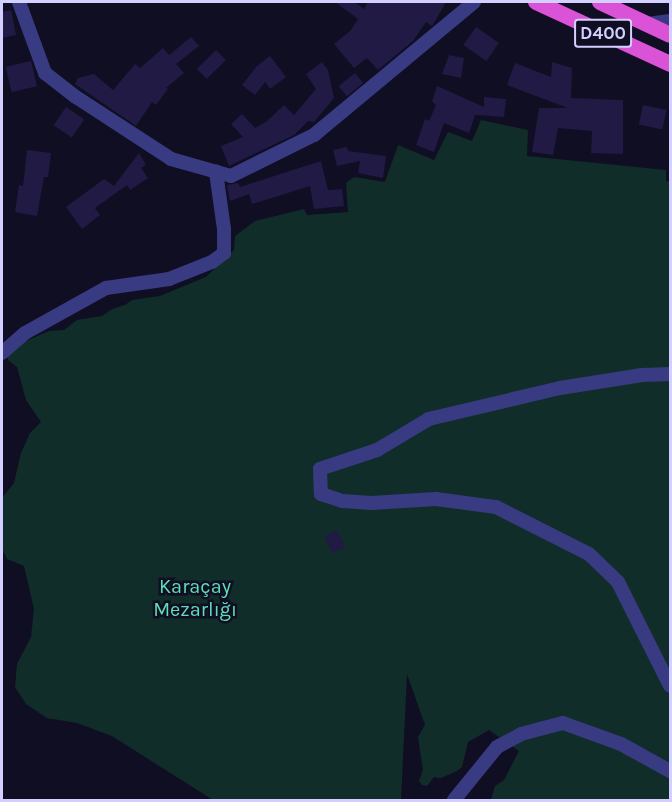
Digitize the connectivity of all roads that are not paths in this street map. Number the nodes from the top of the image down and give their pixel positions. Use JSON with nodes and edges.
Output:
{"nodes":[{"id":1,"x":19,"y":2,"type":"edge"},
{"id":2,"x":474,"y":2,"type":"edge"},
{"id":3,"x":536,"y":2,"type":"edge"},
{"id":4,"x":600,"y":2,"type":"edge"},
{"id":5,"x":670,"y":21,"type":"edge"},
{"id":6,"x":648,"y":24,"type":"junction"},
{"id":7,"x":670,"y":35,"type":"edge"},
{"id":8,"x":670,"y":64,"type":"edge"},
{"id":9,"x":216,"y":172,"type":"junction"},
{"id":10,"x":2,"y":353,"type":"edge"},
{"id":11,"x":670,"y":374,"type":"edge"},
{"id":12,"x":670,"y":686,"type":"edge"},
{"id":13,"x":670,"y":771,"type":"edge"},
{"id":14,"x":454,"y":801,"type":"edge"}],
"edges":[{"from":1,"to":9,"type":"street"},
{"from":2,"to":9,"type":"street"},
{"from":3,"to":8,"type":"highway","number":"D400"},
{"from":4,"to":6,"type":"highway","number":"D400"},
{"from":5,"to":6,"type":"street"},
{"from":6,"to":7,"type":"highway","number":"D400"},
{"from":9,"to":10,"type":"street"},
{"from":11,"to":12,"type":"street"},
{"from":13,"to":14,"type":"street"}]}
